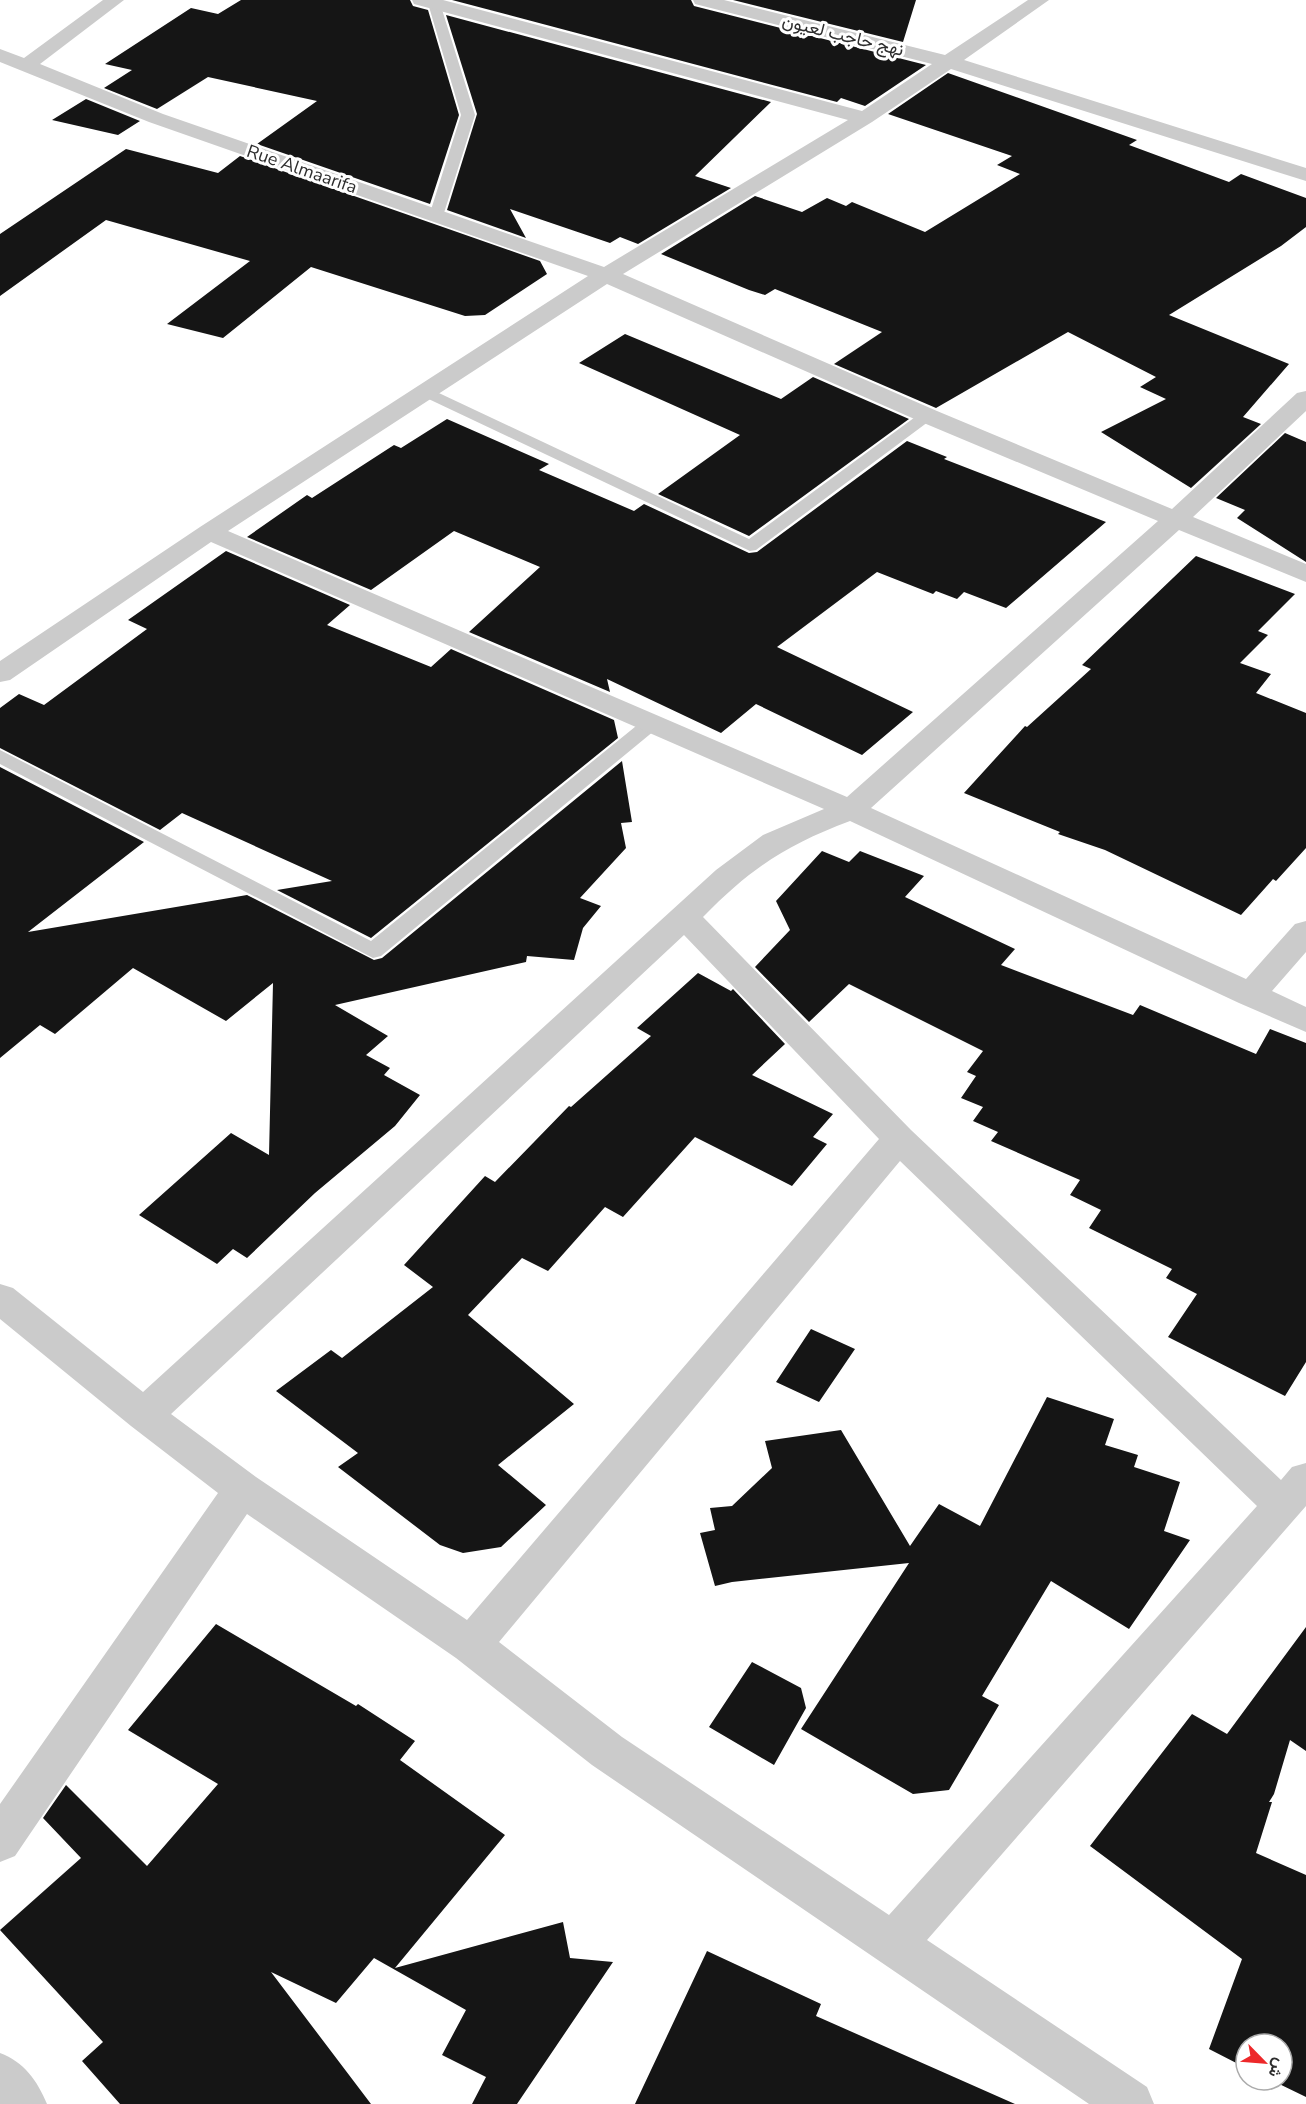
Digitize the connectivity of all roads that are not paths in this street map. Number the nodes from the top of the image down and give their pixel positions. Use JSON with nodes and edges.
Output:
{"nodes":[{"id":1,"x":115,"y":0,"type":"edge"},
{"id":2,"x":702,"y":0,"type":"edge"},
{"id":3,"x":1040,"y":0,"type":"edge"},
{"id":4,"x":430,"y":1,"type":"edge"},
{"id":5,"x":0,"y":55,"type":"edge"},
{"id":6,"x":949,"y":62,"type":"junction"},
{"id":7,"x":25,"y":66,"type":"junction"},
{"id":8,"x":865,"y":118,"type":"junction"},
{"id":9,"x":1305,"y":174,"type":"edge"},
{"id":10,"x":436,"y":216,"type":"junction"},
{"id":11,"x":606,"y":275,"type":"junction"},
{"id":12,"x":424,"y":391,"type":"junction"},
{"id":13,"x":1306,"y":398,"type":"edge"},
{"id":14,"x":928,"y":416,"type":"junction"},
{"id":15,"x":1176,"y":519,"type":"junction"},
{"id":16,"x":210,"y":532,"type":"junction"},
{"id":17,"x":1306,"y":574,"type":"edge"},
{"id":18,"x":0,"y":675,"type":"edge"},
{"id":19,"x":653,"y":722,"type":"junction"},
{"id":20,"x":0,"y":756,"type":"edge"},
{"id":21,"x":851,"y":810,"type":"junction"},
{"id":22,"x":685,"y":917,"type":"junction"},
{"id":23,"x":1306,"y":932,"type":"edge"},
{"id":24,"x":1250,"y":995,"type":"junction"},
{"id":25,"x":1306,"y":1020,"type":"edge"},
{"id":26,"x":899,"y":1139,"type":"junction"},
{"id":27,"x":0,"y":1298,"type":"edge"},
{"id":28,"x":144,"y":1414,"type":"junction"},
{"id":29,"x":242,"y":1488,"type":"junction"},
{"id":30,"x":1295,"y":1493,"type":"edge"},
{"id":31,"x":471,"y":1644,"type":"junction"},
{"id":32,"x":0,"y":1841,"type":"edge"},
{"id":33,"x":893,"y":1945,"type":"junction"},
{"id":34,"x":0,"y":2076,"type":"edge"},
{"id":35,"x":23,"y":2104,"type":"edge"},
{"id":36,"x":1130,"y":2104,"type":"edge"}],
"edges":[{"from":1,"to":7,"type":"street"},
{"from":2,"to":6,"type":"street","name":"نهج حاجب لعيون"},
{"from":3,"to":6,"type":"street"},
{"from":4,"to":8,"type":"street"},
{"from":4,"to":10,"type":"lane"},
{"from":5,"to":7,"type":"street","name":"Rue Almaarifa"},
{"from":6,"to":8,"type":"street"},
{"from":6,"to":9,"type":"street","name":"نهج حاجب لعيون"},
{"from":7,"to":10,"type":"street","name":"Rue Almaarifa"},
{"from":8,"to":11,"type":"street"},
{"from":10,"to":11,"type":"street","name":"Rue Almaarifa"},
{"from":11,"to":12,"type":"street"},
{"from":11,"to":14,"type":"street","name":"Rue Almaarifa"},
{"from":12,"to":14,"type":"lane"},
{"from":12,"to":16,"type":"street"},
{"from":13,"to":15,"type":"street"},
{"from":14,"to":15,"type":"street","name":"Rue Almaarifa"},
{"from":15,"to":17,"type":"street","name":"Rue Almaarifa"},
{"from":15,"to":21,"type":"street"},
{"from":16,"to":18,"type":"street"},
{"from":16,"to":19,"type":"street"},
{"from":19,"to":20,"type":"lane"},
{"from":19,"to":21,"type":"street"},
{"from":21,"to":22,"type":"street"},
{"from":21,"to":24,"type":"street"},
{"from":22,"to":26,"type":"street"},
{"from":22,"to":28,"type":"street"},
{"from":23,"to":24,"type":"street"},
{"from":24,"to":25,"type":"street"},
{"from":26,"to":30,"type":"street"},
{"from":26,"to":31,"type":"street"},
{"from":27,"to":28,"type":"street"},
{"from":28,"to":29,"type":"street"},
{"from":29,"to":31,"type":"street"},
{"from":29,"to":32,"type":"street"},
{"from":30,"to":33,"type":"street"},
{"from":31,"to":33,"type":"street"},
{"from":33,"to":36,"type":"street"},
{"from":34,"to":35,"type":"street"}]}
